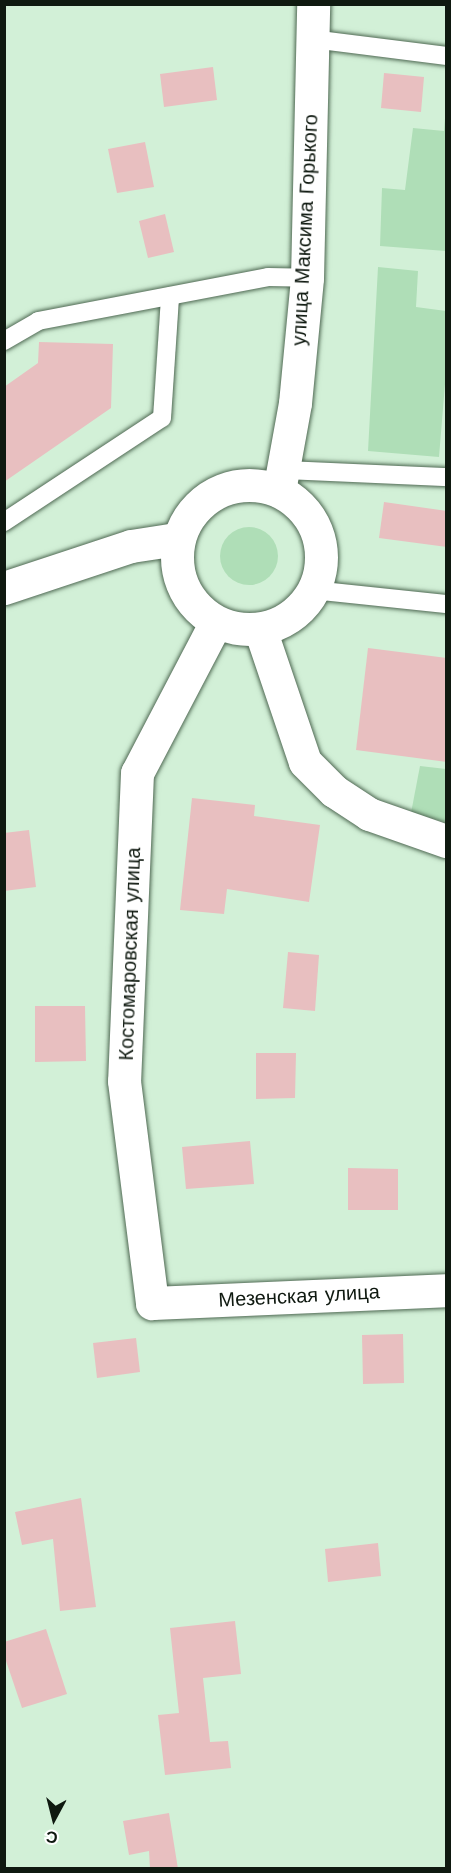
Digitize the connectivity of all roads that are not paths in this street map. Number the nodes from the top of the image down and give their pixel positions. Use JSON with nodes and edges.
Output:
{"nodes":[{"id":1,"x":313,"y":4,"type":"edge"},
{"id":2,"x":312,"y":39,"type":"junction"},
{"id":3,"x":447,"y":56,"type":"edge"},
{"id":4,"x":307,"y":278,"type":"junction"},
{"id":5,"x":170,"y":296,"type":"junction"},
{"id":6,"x":4,"y":341,"type":"edge"},
{"id":7,"x":447,"y":477,"type":"edge"},
{"id":8,"x":281,"y":480,"type":"junction"},
{"id":9,"x":4,"y":522,"type":"edge"},
{"id":10,"x":177,"y":539,"type":"junction"},
{"id":11,"x":4,"y":588,"type":"edge"},
{"id":12,"x":312,"y":590,"type":"junction"},
{"id":13,"x":447,"y":604,"type":"edge"},
{"id":14,"x":216,"y":622,"type":"junction"},
{"id":15,"x":260,"y":629,"type":"junction"},
{"id":16,"x":447,"y":841,"type":"edge"},
{"id":17,"x":447,"y":1290,"type":"edge"},
{"id":18,"x":152,"y":1303,"type":"joint"}],
"edges":[{"from":1,"to":2,"type":"street","name":"улица Максима Горького"},
{"from":2,"to":3,"type":"lane"},
{"from":2,"to":4,"type":"street","name":"улица Максима Горького"},
{"from":4,"to":5,"type":"lane"},
{"from":4,"to":8,"type":"street","name":"улица Максима Горького"},
{"from":5,"to":6,"type":"lane"},
{"from":5,"to":9,"type":"lane"},
{"from":7,"to":8,"type":"lane"},
{"from":8,"to":10,"type":"street"},
{"from":8,"to":12,"type":"street"},
{"from":10,"to":11,"type":"street"},
{"from":10,"to":14,"type":"street"},
{"from":12,"to":13,"type":"lane"},
{"from":12,"to":15,"type":"street"},
{"from":14,"to":15,"type":"street"},
{"from":14,"to":18,"type":"street","name":"Костомаровская улица"},
{"from":15,"to":16,"type":"street"},
{"from":17,"to":18,"type":"street","name":"Мезенская улица"}]}
